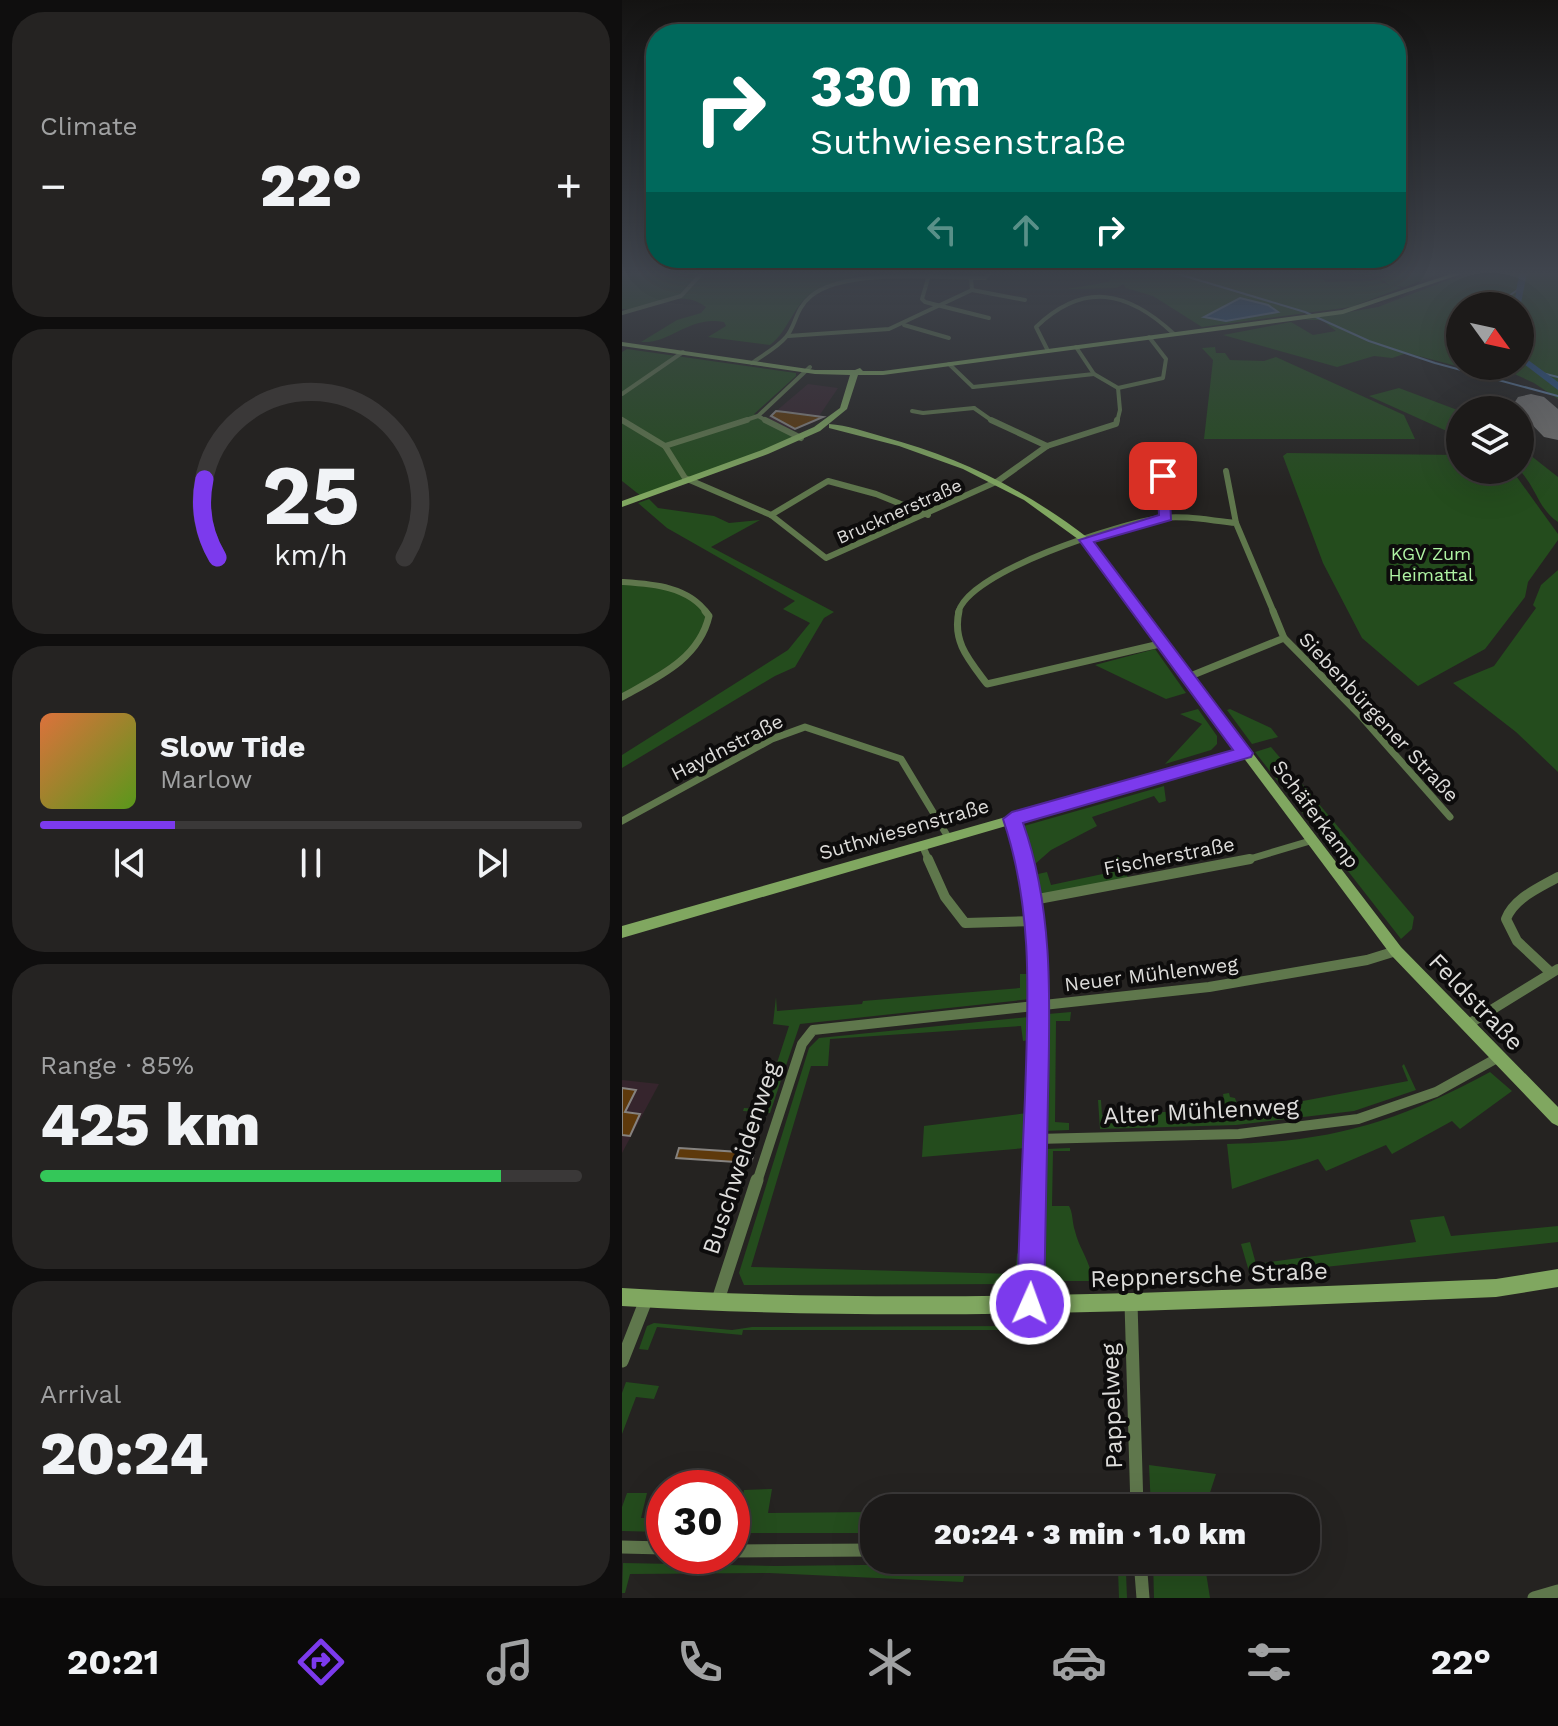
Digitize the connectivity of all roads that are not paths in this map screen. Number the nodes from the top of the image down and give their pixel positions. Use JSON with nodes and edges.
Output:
{"nodes":[{"id":1,"x":1076,"y":347,"type":"edge"},
{"id":2,"x":649,"y":348,"type":"edge"},
{"id":3,"x":773,"y":348,"type":"edge"},
{"id":4,"x":1046,"y":348,"type":"edge"},
{"id":5,"x":1072,"y":348,"type":"edge"},
{"id":6,"x":1157,"y":348,"type":"edge"},
{"id":7,"x":1048,"y":351,"type":"junction"},
{"id":8,"x":683,"y":352,"type":"junction"},
{"id":9,"x":754,"y":362,"type":"junction"},
{"id":10,"x":949,"y":364,"type":"junction"},
{"id":11,"x":808,"y":369,"type":"junction"},
{"id":12,"x":859,"y":373,"type":"junction"},
{"id":13,"x":1094,"y":374,"type":"junction"},
{"id":14,"x":973,"y":387,"type":"junction"},
{"id":15,"x":1118,"y":388,"type":"junction"},
{"id":16,"x":622,"y":394,"type":"edge"},
{"id":17,"x":974,"y":408,"type":"junction"},
{"id":18,"x":912,"y":411,"type":"dead end"},
{"id":19,"x":758,"y":416,"type":"junction"},
{"id":20,"x":622,"y":420,"type":"edge"},
{"id":21,"x":833,"y":423,"type":"junction"},
{"id":22,"x":800,"y":437,"type":"junction"},
{"id":23,"x":665,"y":446,"type":"junction"},
{"id":24,"x":1047,"y":446,"type":"junction"},
{"id":25,"x":765,"y":452,"type":"junction"},
{"id":26,"x":1226,"y":471,"type":"dead end"},
{"id":27,"x":1163,"y":476,"type":"dead end"},
{"id":28,"x":687,"y":480,"type":"junction"},
{"id":29,"x":998,"y":481,"type":"junction"},
{"id":30,"x":622,"y":504,"type":"edge"},
{"id":31,"x":771,"y":515,"type":"junction"},
{"id":32,"x":928,"y":515,"type":"junction"},
{"id":33,"x":1166,"y":517,"type":"junction"},
{"id":34,"x":1236,"y":523,"type":"junction"},
{"id":35,"x":1085,"y":540,"type":"junction"},
{"id":36,"x":622,"y":582,"type":"edge"},
{"id":37,"x":1284,"y":638,"type":"junction"},
{"id":38,"x":1164,"y":643,"type":"junction"},
{"id":39,"x":1188,"y":677,"type":"junction"},
{"id":40,"x":622,"y":697,"type":"edge"},
{"id":41,"x":1244,"y":753,"type":"junction"},
{"id":42,"x":1450,"y":817,"type":"dead end"},
{"id":43,"x":1012,"y":819,"type":"junction"},
{"id":44,"x":622,"y":821,"type":"edge"},
{"id":45,"x":948,"y":837,"type":"junction"},
{"id":46,"x":1310,"y":841,"type":"junction"},
{"id":47,"x":922,"y":845,"type":"junction"},
{"id":48,"x":1558,"y":877,"type":"edge"},
{"id":49,"x":1033,"y":900,"type":"junction"},
{"id":50,"x":1035,"y":921,"type":"junction"},
{"id":51,"x":622,"y":924,"type":"edge"},
{"id":52,"x":622,"y":932,"type":"edge"},
{"id":53,"x":1396,"y":951,"type":"junction"},
{"id":54,"x":1554,"y":970,"type":"edge"},
{"id":55,"x":1039,"y":1006,"type":"junction"},
{"id":56,"x":1467,"y":1025,"type":"junction"},
{"id":57,"x":813,"y":1030,"type":"joint"},
{"id":58,"x":1499,"y":1057,"type":"junction"},
{"id":59,"x":1558,"y":1118,"type":"edge"},
{"id":60,"x":1036,"y":1139,"type":"junction"},
{"id":61,"x":1558,"y":1278,"type":"edge"},
{"id":62,"x":622,"y":1297,"type":"edge"},
{"id":63,"x":646,"y":1299,"type":"junction"},
{"id":64,"x":1131,"y":1302,"type":"junction"},
{"id":65,"x":717,"y":1303,"type":"junction"},
{"id":66,"x":1030,"y":1304,"type":"junction"},
{"id":67,"x":622,"y":1361,"type":"edge"},
{"id":68,"x":1137,"y":1494,"type":"edge"},
{"id":69,"x":622,"y":1547,"type":"edge"},
{"id":70,"x":646,"y":1548,"type":"edge"},
{"id":71,"x":860,"y":1550,"type":"edge"},
{"id":72,"x":750,"y":1551,"type":"edge"},
{"id":73,"x":1141,"y":1574,"type":"edge"},
{"id":74,"x":1558,"y":1591,"type":"edge"},
{"id":75,"x":1143,"y":1598,"type":"edge"},
{"id":76,"x":1534,"y":1598,"type":"edge"}],
"edges":[{"from":1,"to":13,"type":"street"},
{"from":2,"to":8,"type":"street"},
{"from":3,"to":9,"type":"street"},
{"from":4,"to":7,"type":"street"},
{"from":5,"to":7,"type":"street"},
{"from":6,"to":15,"type":"street"},
{"from":7,"to":10,"type":"street"},
{"from":8,"to":9,"type":"street"},
{"from":8,"to":16,"type":"street"},
{"from":9,"to":11,"type":"street"},
{"from":10,"to":12,"type":"street"},
{"from":10,"to":14,"type":"street"},
{"from":11,"to":12,"type":"street"},
{"from":11,"to":19,"type":"street"},
{"from":12,"to":21,"type":"street"},
{"from":13,"to":14,"type":"street"},
{"from":13,"to":15,"type":"street"},
{"from":14,"to":17,"type":"street"},
{"from":15,"to":24,"type":"street","name":"Brucknerstraße"},
{"from":17,"to":18,"type":"street"},
{"from":17,"to":24,"type":"street"},
{"from":19,"to":22,"type":"street"},
{"from":19,"to":23,"type":"street"},
{"from":20,"to":23,"type":"street"},
{"from":21,"to":22,"type":"street"},
{"from":21,"to":25,"type":"street"},
{"from":21,"to":29,"type":"street","name":"Schäferkamp"},
{"from":22,"to":25,"type":"street"},
{"from":23,"to":28,"type":"street"},
{"from":24,"to":29,"type":"street","name":"Brucknerstraße"},
{"from":25,"to":28,"type":"street"},
{"from":26,"to":34,"type":"street"},
{"from":27,"to":33,"type":"street"},
{"from":28,"to":30,"type":"street"},
{"from":28,"to":31,"type":"street","name":"Brucknerstraße"},
{"from":29,"to":32,"type":"street","name":"Brucknerstraße"},
{"from":29,"to":35,"type":"street","name":"Schäferkamp"},
{"from":31,"to":32,"type":"street"},
{"from":31,"to":32,"type":"street","name":"Brucknerstraße"},
{"from":33,"to":34,"type":"street"},
{"from":33,"to":35,"type":"street"},
{"from":34,"to":37,"type":"street"},
{"from":35,"to":38,"type":"street","name":"Schäferkamp"},
{"from":35,"to":38,"type":"street"},
{"from":36,"to":40,"type":"street"},
{"from":37,"to":39,"type":"street"},
{"from":37,"to":42,"type":"street","name":"Siebenbürgener Straße"},
{"from":38,"to":39,"type":"street","name":"Schäferkamp"},
{"from":39,"to":41,"type":"street","name":"Schäferkamp"},
{"from":41,"to":43,"type":"street","name":"Suthwiesenstraße"},
{"from":41,"to":46,"type":"street","name":"Schäferkamp"},
{"from":43,"to":45,"type":"street","name":"Suthwiesenstraße"},
{"from":43,"to":49,"type":"street"},
{"from":44,"to":45,"type":"street","name":"Haydnstraße"},
{"from":45,"to":47,"type":"street","name":"Suthwiesenstraße"},
{"from":46,"to":49,"type":"street","name":"Fischerstraße"},
{"from":46,"to":53,"type":"street","name":"Schäferkamp"},
{"from":47,"to":50,"type":"street"},
{"from":47,"to":52,"type":"street","name":"Suthwiesenstraße"},
{"from":48,"to":54,"type":"street"},
{"from":49,"to":50,"type":"street"},
{"from":50,"to":55,"type":"street"},
{"from":51,"to":52,"type":"street"},
{"from":53,"to":55,"type":"street","name":"Neuer Mühlenweg"},
{"from":53,"to":56,"type":"street","name":"Feldstraße"},
{"from":54,"to":56,"type":"street"},
{"from":55,"to":57,"type":"street","name":"Neuer Mühlenweg"},
{"from":55,"to":60,"type":"street"},
{"from":56,"to":58,"type":"street","name":"Feldstraße"},
{"from":57,"to":65,"type":"street","name":"Buschweidenweg"},
{"from":58,"to":59,"type":"street","name":"Feldstraße"},
{"from":58,"to":60,"type":"street","name":"Alter Mühlenweg"},
{"from":60,"to":66,"type":"street"},
{"from":61,"to":64,"type":"street","name":"Reppnersche Straße"},
{"from":62,"to":63,"type":"street","name":"Reppnersche Straße"},
{"from":63,"to":65,"type":"street","name":"Reppnersche Straße"},
{"from":63,"to":67,"type":"street"},
{"from":64,"to":66,"type":"street","name":"Reppnersche Straße"},
{"from":64,"to":68,"type":"street","name":"Pappelweg"},
{"from":65,"to":66,"type":"street","name":"Reppnersche Straße"},
{"from":69,"to":70,"type":"street"},
{"from":71,"to":72,"type":"street"},
{"from":73,"to":75,"type":"street"},
{"from":74,"to":76,"type":"street"}]}
